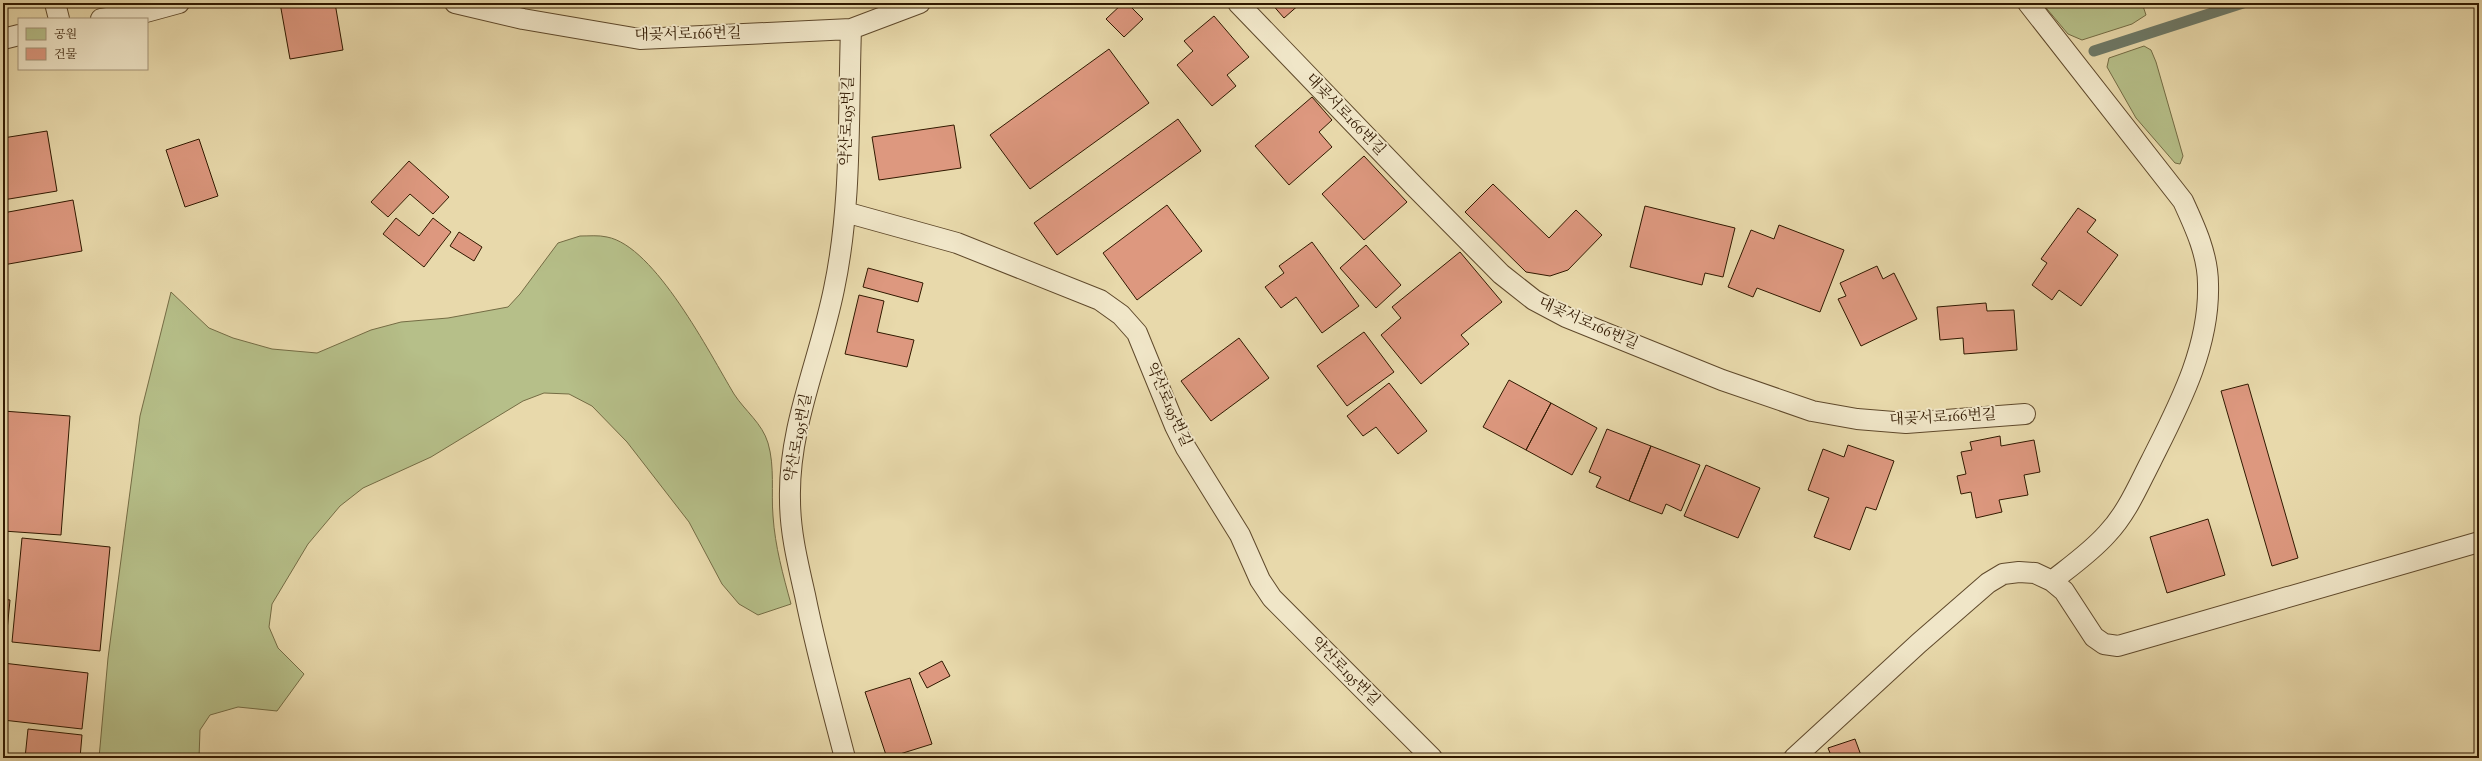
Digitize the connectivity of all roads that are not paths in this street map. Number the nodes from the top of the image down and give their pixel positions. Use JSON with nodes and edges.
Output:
{"nodes":[{"id":1,"x":55,"y":3,"type":"edge"},
{"id":2,"x":180,"y":3,"type":"edge"},
{"id":3,"x":455,"y":3,"type":"edge"},
{"id":4,"x":920,"y":3,"type":"edge"},
{"id":5,"x":1238,"y":3,"type":"edge"},
{"id":6,"x":2028,"y":3,"type":"edge"},
{"id":7,"x":523,"y":11,"type":"edge"},
{"id":8,"x":58,"y":18,"type":"edge"},
{"id":9,"x":107,"y":18,"type":"edge"},
{"id":10,"x":851,"y":29,"type":"junction"},
{"id":11,"x":18,"y":35,"type":"edge"},
{"id":12,"x":3,"y":39,"type":"edge"},
{"id":13,"x":845,"y":212,"type":"junction"},
{"id":14,"x":2025,"y":414,"type":"dead end"},
{"id":15,"x":2479,"y":542,"type":"edge"},
{"id":16,"x":2052,"y":581,"type":"junction"},
{"id":17,"x":845,"y":758,"type":"edge"},
{"id":18,"x":1432,"y":758,"type":"edge"},
{"id":19,"x":1794,"y":758,"type":"edge"}],
"edges":[{"from":1,"to":8,"type":"lane"},
{"from":2,"to":9,"type":"lane"},
{"from":3,"to":7,"type":"lane","name":"대곶서로166번길"},
{"from":4,"to":10,"type":"lane","name":"대곶서로166번길"},
{"from":5,"to":14,"type":"lane","name":"대곶서로166번길"},
{"from":6,"to":16,"type":"lane"},
{"from":7,"to":10,"type":"lane","name":"대곶서로166번길"},
{"from":10,"to":13,"type":"lane","name":"약산로195번길"},
{"from":11,"to":12,"type":"lane"},
{"from":13,"to":17,"type":"lane","name":"약산로195번길"},
{"from":13,"to":18,"type":"lane","name":"약산로195번길"},
{"from":15,"to":16,"type":"lane"},
{"from":16,"to":19,"type":"lane"}]}
